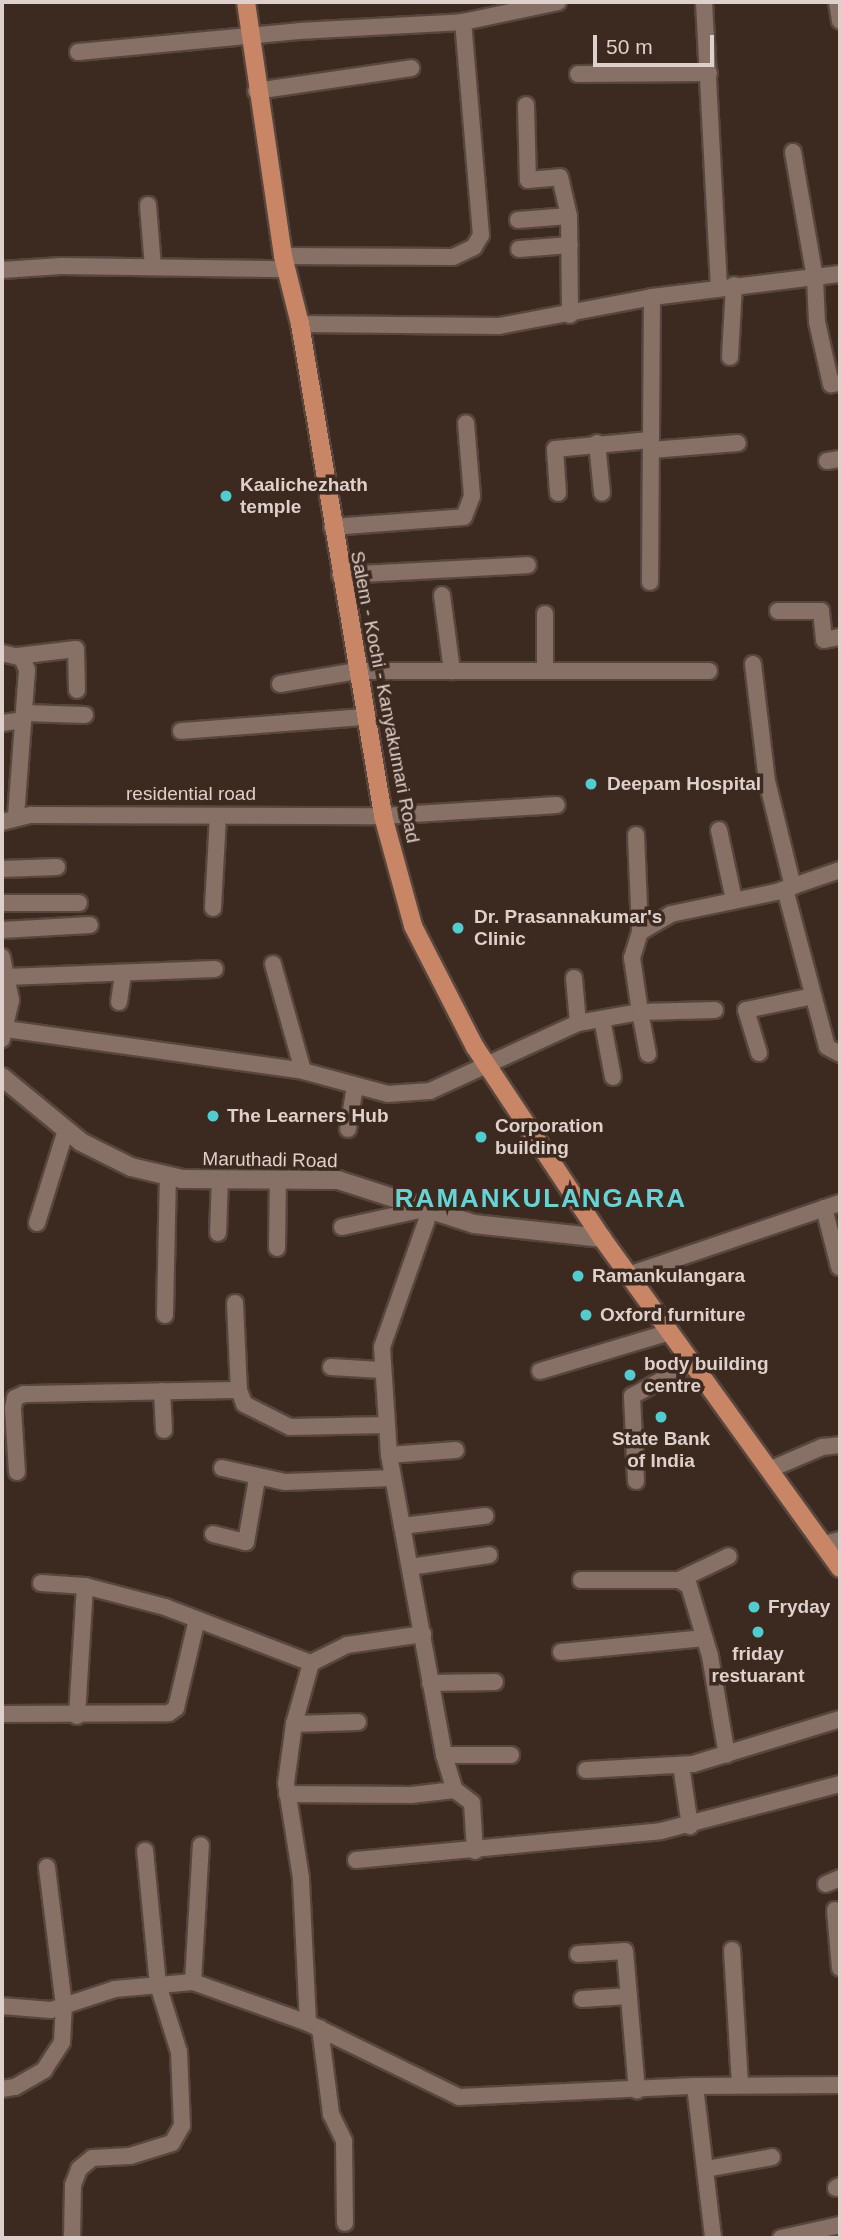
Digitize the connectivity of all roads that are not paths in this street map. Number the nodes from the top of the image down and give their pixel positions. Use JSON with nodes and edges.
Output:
{"nodes":[{"id":1,"x":246,"y":2,"type":"edge"},
{"id":2,"x":558,"y":2,"type":"edge"},
{"id":3,"x":704,"y":2,"type":"edge"},
{"id":4,"x":837,"y":2,"type":"edge"},
{"id":5,"x":840,"y":21,"type":"edge"},
{"id":6,"x":463,"y":22,"type":"junction"},
{"id":7,"x":249,"y":36,"type":"junction"},
{"id":8,"x":78,"y":52,"type":"dead end"},
{"id":9,"x":411,"y":68,"type":"dead end"},
{"id":10,"x":709,"y":73,"type":"junction"},
{"id":11,"x":578,"y":74,"type":"dead end"},
{"id":12,"x":256,"y":91,"type":"junction"},
{"id":13,"x":526,"y":105,"type":"dead end"},
{"id":14,"x":793,"y":152,"type":"dead end"},
{"id":15,"x":148,"y":205,"type":"dead end"},
{"id":16,"x":569,"y":216,"type":"junction"},
{"id":17,"x":518,"y":220,"type":"dead end"},
{"id":18,"x":570,"y":245,"type":"junction"},
{"id":19,"x":519,"y":249,"type":"dead end"},
{"id":20,"x":284,"y":262,"type":"junction"},
{"id":21,"x":153,"y":267,"type":"junction"},
{"id":22,"x":2,"y":270,"type":"edge"},
{"id":23,"x":840,"y":274,"type":"edge"},
{"id":24,"x":815,"y":278,"type":"junction"},
{"id":25,"x":726,"y":286,"type":"junction"},
{"id":26,"x":652,"y":297,"type":"junction"},
{"id":27,"x":570,"y":314,"type":"junction"},
{"id":28,"x":300,"y":324,"type":"junction"},
{"id":29,"x":730,"y":358,"type":"dead end"},
{"id":30,"x":840,"y":383,"type":"edge"},
{"id":31,"x":466,"y":423,"type":"dead end"},
{"id":32,"x":597,"y":443,"type":"junction"},
{"id":33,"x":738,"y":443,"type":"dead end"},
{"id":34,"x":651,"y":445,"type":"junction"},
{"id":35,"x":558,"y":493,"type":"dead end"},
{"id":36,"x":602,"y":493,"type":"dead end"},
{"id":37,"x":332,"y":527,"type":"junction"},
{"id":38,"x":528,"y":565,"type":"dead end"},
{"id":39,"x":340,"y":575,"type":"junction"},
{"id":40,"x":650,"y":582,"type":"dead end"},
{"id":41,"x":442,"y":595,"type":"dead end"},
{"id":42,"x":778,"y":611,"type":"dead end"},
{"id":43,"x":545,"y":614,"type":"dead end"},
{"id":44,"x":840,"y":637,"type":"edge"},
{"id":45,"x":10,"y":654,"type":"edge"},
{"id":46,"x":753,"y":664,"type":"dead end"},
{"id":47,"x":357,"y":671,"type":"junction"},
{"id":48,"x":452,"y":671,"type":"junction"},
{"id":49,"x":545,"y":671,"type":"junction"},
{"id":50,"x":709,"y":671,"type":"dead end"},
{"id":51,"x":280,"y":684,"type":"dead end"},
{"id":52,"x":77,"y":690,"type":"dead end"},
{"id":53,"x":85,"y":715,"type":"dead end"},
{"id":54,"x":23,"y":717,"type":"junction"},
{"id":55,"x":365,"y":717,"type":"junction"},
{"id":56,"x":2,"y":723,"type":"edge"},
{"id":57,"x":181,"y":731,"type":"dead end"},
{"id":58,"x":557,"y":805,"type":"dead end"},
{"id":59,"x":218,"y":816,"type":"junction"},
{"id":60,"x":383,"y":816,"type":"junction"},
{"id":61,"x":9,"y":819,"type":"edge"},
{"id":62,"x":719,"y":830,"type":"dead end"},
{"id":63,"x":636,"y":835,"type":"dead end"},
{"id":64,"x":57,"y":867,"type":"dead end"},
{"id":65,"x":2,"y":869,"type":"edge"},
{"id":66,"x":840,"y":870,"type":"edge"},
{"id":67,"x":789,"y":888,"type":"junction"},
{"id":68,"x":734,"y":900,"type":"junction"},
{"id":69,"x":2,"y":903,"type":"edge"},
{"id":70,"x":79,"y":903,"type":"dead end"},
{"id":71,"x":213,"y":908,"type":"dead end"},
{"id":72,"x":90,"y":925,"type":"dead end"},
{"id":73,"x":2,"y":930,"type":"edge"},
{"id":74,"x":640,"y":932,"type":"junction"},
{"id":75,"x":2,"y":957,"type":"edge"},
{"id":76,"x":273,"y":964,"type":"dead end"},
{"id":77,"x":215,"y":970,"type":"dead end"},
{"id":78,"x":123,"y":973,"type":"junction"},
{"id":79,"x":6,"y":977,"type":"junction"},
{"id":80,"x":574,"y":978,"type":"dead end"},
{"id":81,"x":813,"y":996,"type":"junction"},
{"id":82,"x":119,"y":1002,"type":"dead end"},
{"id":83,"x":715,"y":1010,"type":"dead end"},
{"id":84,"x":640,"y":1012,"type":"junction"},
{"id":85,"x":602,"y":1019,"type":"junction"},
{"id":86,"x":578,"y":1023,"type":"junction"},
{"id":87,"x":4,"y":1034,"type":"edge"},
{"id":88,"x":759,"y":1053,"type":"dead end"},
{"id":89,"x":648,"y":1054,"type":"dead end"},
{"id":90,"x":840,"y":1054,"type":"edge"},
{"id":91,"x":488,"y":1064,"type":"junction"},
{"id":92,"x":303,"y":1071,"type":"junction"},
{"id":93,"x":2,"y":1077,"type":"edge"},
{"id":94,"x":613,"y":1077,"type":"dead end"},
{"id":95,"x":355,"y":1086,"type":"junction"},
{"id":96,"x":348,"y":1129,"type":"dead end"},
{"id":97,"x":66,"y":1130,"type":"junction"},
{"id":98,"x":168,"y":1175,"type":"junction"},
{"id":99,"x":220,"y":1180,"type":"junction"},
{"id":100,"x":278,"y":1180,"type":"junction"},
{"id":101,"x":832,"y":1205,"type":"edge"},
{"id":102,"x":431,"y":1208,"type":"junction"},
{"id":103,"x":37,"y":1223,"type":"dead end"},
{"id":104,"x":342,"y":1227,"type":"dead end"},
{"id":105,"x":218,"y":1233,"type":"dead end"},
{"id":106,"x":602,"y":1238,"type":"junction"},
{"id":107,"x":277,"y":1248,"type":"dead end"},
{"id":108,"x":839,"y":1267,"type":"edge"},
{"id":109,"x":628,"y":1275,"type":"junction"},
{"id":110,"x":235,"y":1303,"type":"dead end"},
{"id":111,"x":165,"y":1315,"type":"dead end"},
{"id":112,"x":670,"y":1332,"type":"junction"},
{"id":113,"x":693,"y":1363,"type":"junction"},
{"id":114,"x":331,"y":1367,"type":"dead end"},
{"id":115,"x":381,"y":1370,"type":"junction"},
{"id":116,"x":540,"y":1371,"type":"dead end"},
{"id":117,"x":239,"y":1390,"type":"junction"},
{"id":118,"x":162,"y":1391,"type":"junction"},
{"id":119,"x":7,"y":1420,"type":"edge"},
{"id":120,"x":387,"y":1425,"type":"junction"},
{"id":121,"x":164,"y":1430,"type":"dead end"},
{"id":122,"x":840,"y":1445,"type":"edge"},
{"id":123,"x":456,"y":1450,"type":"dead end"},
{"id":124,"x":389,"y":1455,"type":"junction"},
{"id":125,"x":222,"y":1468,"type":"dead end"},
{"id":126,"x":771,"y":1469,"type":"junction"},
{"id":127,"x":17,"y":1472,"type":"dead end"},
{"id":128,"x":393,"y":1478,"type":"junction"},
{"id":129,"x":257,"y":1479,"type":"junction"},
{"id":130,"x":636,"y":1481,"type":"dead end"},
{"id":131,"x":485,"y":1516,"type":"dead end"},
{"id":132,"x":402,"y":1526,"type":"junction"},
{"id":133,"x":213,"y":1534,"type":"dead end"},
{"id":134,"x":832,"y":1542,"type":"edge"},
{"id":135,"x":489,"y":1555,"type":"dead end"},
{"id":136,"x":729,"y":1556,"type":"dead end"},
{"id":137,"x":410,"y":1567,"type":"junction"},
{"id":138,"x":840,"y":1568,"type":"edge"},
{"id":139,"x":581,"y":1580,"type":"dead end"},
{"id":140,"x":680,"y":1580,"type":"junction"},
{"id":141,"x":41,"y":1583,"type":"dead end"},
{"id":142,"x":85,"y":1586,"type":"junction"},
{"id":143,"x":197,"y":1619,"type":"junction"},
{"id":144,"x":423,"y":1634,"type":"junction"},
{"id":145,"x":704,"y":1638,"type":"junction"},
{"id":146,"x":562,"y":1652,"type":"dead end"},
{"id":147,"x":311,"y":1663,"type":"junction"},
{"id":148,"x":495,"y":1682,"type":"dead end"},
{"id":149,"x":430,"y":1683,"type":"junction"},
{"id":150,"x":2,"y":1714,"type":"edge"},
{"id":151,"x":77,"y":1716,"type":"junction"},
{"id":152,"x":840,"y":1719,"type":"edge"},
{"id":153,"x":358,"y":1722,"type":"dead end"},
{"id":154,"x":294,"y":1724,"type":"junction"},
{"id":155,"x":444,"y":1755,"type":"junction"},
{"id":156,"x":511,"y":1755,"type":"dead end"},
{"id":157,"x":727,"y":1755,"type":"junction"},
{"id":158,"x":681,"y":1765,"type":"junction"},
{"id":159,"x":586,"y":1770,"type":"dead end"},
{"id":160,"x":840,"y":1784,"type":"edge"},
{"id":161,"x":455,"y":1790,"type":"junction"},
{"id":162,"x":287,"y":1794,"type":"junction"},
{"id":163,"x":690,"y":1826,"type":"junction"},
{"id":164,"x":201,"y":1845,"type":"dead end"},
{"id":165,"x":145,"y":1851,"type":"dead end"},
{"id":166,"x":475,"y":1852,"type":"junction"},
{"id":167,"x":356,"y":1860,"type":"dead end"},
{"id":168,"x":47,"y":1867,"type":"dead end"},
{"id":169,"x":835,"y":1910,"type":"dead end"},
{"id":170,"x":732,"y":1950,"type":"dead end"},
{"id":171,"x":578,"y":1954,"type":"dead end"},
{"id":172,"x":840,"y":1968,"type":"edge"},
{"id":173,"x":193,"y":1982,"type":"junction"},
{"id":174,"x":158,"y":1985,"type":"junction"},
{"id":175,"x":629,"y":1996,"type":"junction"},
{"id":176,"x":582,"y":1999,"type":"dead end"},
{"id":177,"x":2,"y":2006,"type":"edge"},
{"id":178,"x":64,"y":2006,"type":"junction"},
{"id":179,"x":314,"y":2026,"type":"junction"},
{"id":180,"x":840,"y":2084,"type":"edge"},
{"id":181,"x":695,"y":2085,"type":"junction"},
{"id":182,"x":740,"y":2085,"type":"junction"},
{"id":183,"x":2,"y":2089,"type":"edge"},
{"id":184,"x":637,"y":2090,"type":"junction"},
{"id":185,"x":772,"y":2157,"type":"dead end"},
{"id":186,"x":706,"y":2169,"type":"junction"},
{"id":187,"x":345,"y":2223,"type":"dead end"},
{"id":188,"x":840,"y":2225,"type":"edge"},
{"id":189,"x":72,"y":2238,"type":"edge"},
{"id":190,"x":713,"y":2238,"type":"edge"},
{"id":191,"x":781,"y":2238,"type":"edge"}],
"edges":[{"from":1,"to":7,"type":"main road","name":"Salem - Kochi - Kanyakumari Road"},
{"from":2,"to":6,"type":"street"},
{"from":3,"to":10,"type":"street"},
{"from":4,"to":5,"type":"street"},
{"from":6,"to":7,"type":"street"},
{"from":6,"to":20,"type":"street"},
{"from":7,"to":8,"type":"street"},
{"from":7,"to":12,"type":"main road","name":"Salem - Kochi - Kanyakumari Road"},
{"from":9,"to":12,"type":"street"},
{"from":10,"to":11,"type":"street"},
{"from":10,"to":25,"type":"street"},
{"from":12,"to":20,"type":"main road","name":"Salem - Kochi - Kanyakumari Road"},
{"from":13,"to":16,"type":"street"},
{"from":14,"to":24,"type":"street"},
{"from":15,"to":21,"type":"street"},
{"from":16,"to":17,"type":"street"},
{"from":16,"to":18,"type":"street"},
{"from":18,"to":19,"type":"street"},
{"from":18,"to":27,"type":"street"},
{"from":20,"to":21,"type":"street"},
{"from":20,"to":28,"type":"main road","name":"Salem - Kochi - Kanyakumari Road"},
{"from":21,"to":22,"type":"street"},
{"from":23,"to":24,"type":"street"},
{"from":24,"to":25,"type":"street"},
{"from":24,"to":30,"type":"street"},
{"from":25,"to":26,"type":"street"},
{"from":25,"to":29,"type":"street"},
{"from":26,"to":27,"type":"street"},
{"from":26,"to":34,"type":"street"},
{"from":27,"to":28,"type":"street"},
{"from":28,"to":37,"type":"main road","name":"Salem - Kochi - Kanyakumari Road"},
{"from":31,"to":37,"type":"street"},
{"from":32,"to":34,"type":"street"},
{"from":32,"to":35,"type":"street"},
{"from":32,"to":36,"type":"street"},
{"from":33,"to":34,"type":"street"},
{"from":34,"to":40,"type":"street"},
{"from":37,"to":39,"type":"main road","name":"Salem - Kochi - Kanyakumari Road"},
{"from":38,"to":39,"type":"street"},
{"from":39,"to":47,"type":"main road","name":"Salem - Kochi - Kanyakumari Road"},
{"from":41,"to":48,"type":"street"},
{"from":42,"to":44,"type":"street"},
{"from":43,"to":49,"type":"street"},
{"from":45,"to":52,"type":"street"},
{"from":45,"to":54,"type":"street"},
{"from":46,"to":67,"type":"street"},
{"from":47,"to":48,"type":"street"},
{"from":47,"to":51,"type":"street"},
{"from":47,"to":55,"type":"main road","name":"Salem - Kochi - Kanyakumari Road"},
{"from":48,"to":49,"type":"street"},
{"from":49,"to":50,"type":"street"},
{"from":53,"to":54,"type":"street"},
{"from":54,"to":56,"type":"street"},
{"from":54,"to":61,"type":"street"},
{"from":55,"to":57,"type":"street"},
{"from":55,"to":60,"type":"main road","name":"Salem - Kochi - Kanyakumari Road"},
{"from":58,"to":60,"type":"street","name":"residential road"},
{"from":59,"to":60,"type":"street","name":"residential road"},
{"from":59,"to":61,"type":"street","name":"residential road"},
{"from":59,"to":71,"type":"street"},
{"from":60,"to":91,"type":"main road","name":"Salem - Kochi - Kanyakumari Road"},
{"from":62,"to":68,"type":"street"},
{"from":63,"to":74,"type":"street"},
{"from":64,"to":65,"type":"street"},
{"from":66,"to":67,"type":"street"},
{"from":67,"to":68,"type":"street"},
{"from":67,"to":81,"type":"street"},
{"from":68,"to":74,"type":"street"},
{"from":69,"to":70,"type":"street"},
{"from":72,"to":73,"type":"street"},
{"from":74,"to":84,"type":"street"},
{"from":75,"to":79,"type":"street"},
{"from":76,"to":92,"type":"street"},
{"from":77,"to":78,"type":"street"},
{"from":78,"to":79,"type":"street"},
{"from":78,"to":82,"type":"street"},
{"from":79,"to":87,"type":"street"},
{"from":80,"to":86,"type":"street"},
{"from":81,"to":88,"type":"street"},
{"from":81,"to":90,"type":"street"},
{"from":83,"to":84,"type":"street"},
{"from":84,"to":85,"type":"street"},
{"from":84,"to":89,"type":"street"},
{"from":85,"to":86,"type":"street"},
{"from":85,"to":94,"type":"street"},
{"from":86,"to":91,"type":"street"},
{"from":87,"to":92,"type":"street"},
{"from":91,"to":95,"type":"street"},
{"from":91,"to":106,"type":"main road","name":"Salem - Kochi - Kanyakumari Road"},
{"from":92,"to":95,"type":"street"},
{"from":93,"to":97,"type":"main road","name":"Maruthadi Road"},
{"from":95,"to":96,"type":"street"},
{"from":97,"to":98,"type":"main road","name":"Maruthadi Road"},
{"from":97,"to":103,"type":"street"},
{"from":98,"to":99,"type":"main road","name":"Maruthadi Road"},
{"from":98,"to":111,"type":"street"},
{"from":99,"to":100,"type":"main road","name":"Maruthadi Road"},
{"from":99,"to":105,"type":"street"},
{"from":100,"to":102,"type":"main road","name":"Maruthadi Road"},
{"from":100,"to":107,"type":"street"},
{"from":101,"to":108,"type":"street"},
{"from":101,"to":109,"type":"street"},
{"from":102,"to":104,"type":"street"},
{"from":102,"to":106,"type":"main road","name":"Maruthadi Road"},
{"from":102,"to":115,"type":"street"},
{"from":106,"to":109,"type":"main road","name":"Salem - Kochi - Kanyakumari Road"},
{"from":109,"to":112,"type":"main road","name":"Salem - Kochi - Kanyakumari Road"},
{"from":110,"to":117,"type":"street"},
{"from":112,"to":113,"type":"main road","name":"Salem - Kochi - Kanyakumari Road"},
{"from":112,"to":116,"type":"street"},
{"from":113,"to":126,"type":"main road","name":"Salem - Kochi - Kanyakumari Road"},
{"from":113,"to":130,"type":"street"},
{"from":114,"to":115,"type":"street"},
{"from":115,"to":120,"type":"street"},
{"from":117,"to":118,"type":"street"},
{"from":117,"to":120,"type":"street"},
{"from":118,"to":119,"type":"street"},
{"from":118,"to":121,"type":"street"},
{"from":119,"to":127,"type":"street"},
{"from":120,"to":124,"type":"street"},
{"from":122,"to":126,"type":"street"},
{"from":123,"to":124,"type":"street"},
{"from":124,"to":128,"type":"street"},
{"from":125,"to":129,"type":"street"},
{"from":126,"to":134,"type":"main road","name":"Salem - Kochi - Kanyakumari Road"},
{"from":128,"to":129,"type":"street"},
{"from":128,"to":132,"type":"street"},
{"from":129,"to":133,"type":"street"},
{"from":131,"to":132,"type":"street"},
{"from":132,"to":137,"type":"street"},
{"from":134,"to":138,"type":"main road","name":"Salem - Kochi - Kanyakumari Road"},
{"from":135,"to":137,"type":"street"},
{"from":136,"to":140,"type":"street"},
{"from":137,"to":144,"type":"street"},
{"from":139,"to":140,"type":"street"},
{"from":140,"to":145,"type":"street"},
{"from":141,"to":142,"type":"street"},
{"from":142,"to":143,"type":"street"},
{"from":142,"to":151,"type":"street"},
{"from":143,"to":147,"type":"street"},
{"from":143,"to":151,"type":"street"},
{"from":144,"to":147,"type":"street"},
{"from":144,"to":149,"type":"street"},
{"from":145,"to":146,"type":"street"},
{"from":145,"to":157,"type":"street"},
{"from":147,"to":154,"type":"street"},
{"from":148,"to":149,"type":"street"},
{"from":149,"to":155,"type":"street"},
{"from":150,"to":151,"type":"street"},
{"from":152,"to":157,"type":"street"},
{"from":153,"to":154,"type":"street"},
{"from":154,"to":162,"type":"street"},
{"from":155,"to":156,"type":"street"},
{"from":155,"to":161,"type":"street"},
{"from":157,"to":158,"type":"street"},
{"from":158,"to":159,"type":"street"},
{"from":158,"to":163,"type":"street"},
{"from":160,"to":163,"type":"street"},
{"from":161,"to":162,"type":"street"},
{"from":161,"to":166,"type":"street"},
{"from":162,"to":179,"type":"street"},
{"from":163,"to":166,"type":"street"},
{"from":164,"to":173,"type":"street"},
{"from":165,"to":174,"type":"street"},
{"from":166,"to":167,"type":"street"},
{"from":168,"to":178,"type":"street"},
{"from":169,"to":172,"type":"street"},
{"from":170,"to":182,"type":"street"},
{"from":171,"to":175,"type":"street"},
{"from":173,"to":174,"type":"street"},
{"from":173,"to":179,"type":"street"},
{"from":174,"to":178,"type":"street"},
{"from":174,"to":189,"type":"street"},
{"from":175,"to":176,"type":"street"},
{"from":175,"to":184,"type":"street"},
{"from":177,"to":178,"type":"street"},
{"from":178,"to":183,"type":"street"},
{"from":179,"to":184,"type":"street"},
{"from":179,"to":187,"type":"street"},
{"from":180,"to":182,"type":"street"},
{"from":181,"to":182,"type":"street"},
{"from":181,"to":184,"type":"street"},
{"from":181,"to":186,"type":"street"},
{"from":185,"to":186,"type":"street"},
{"from":186,"to":190,"type":"street"},
{"from":188,"to":191,"type":"street"}]}
